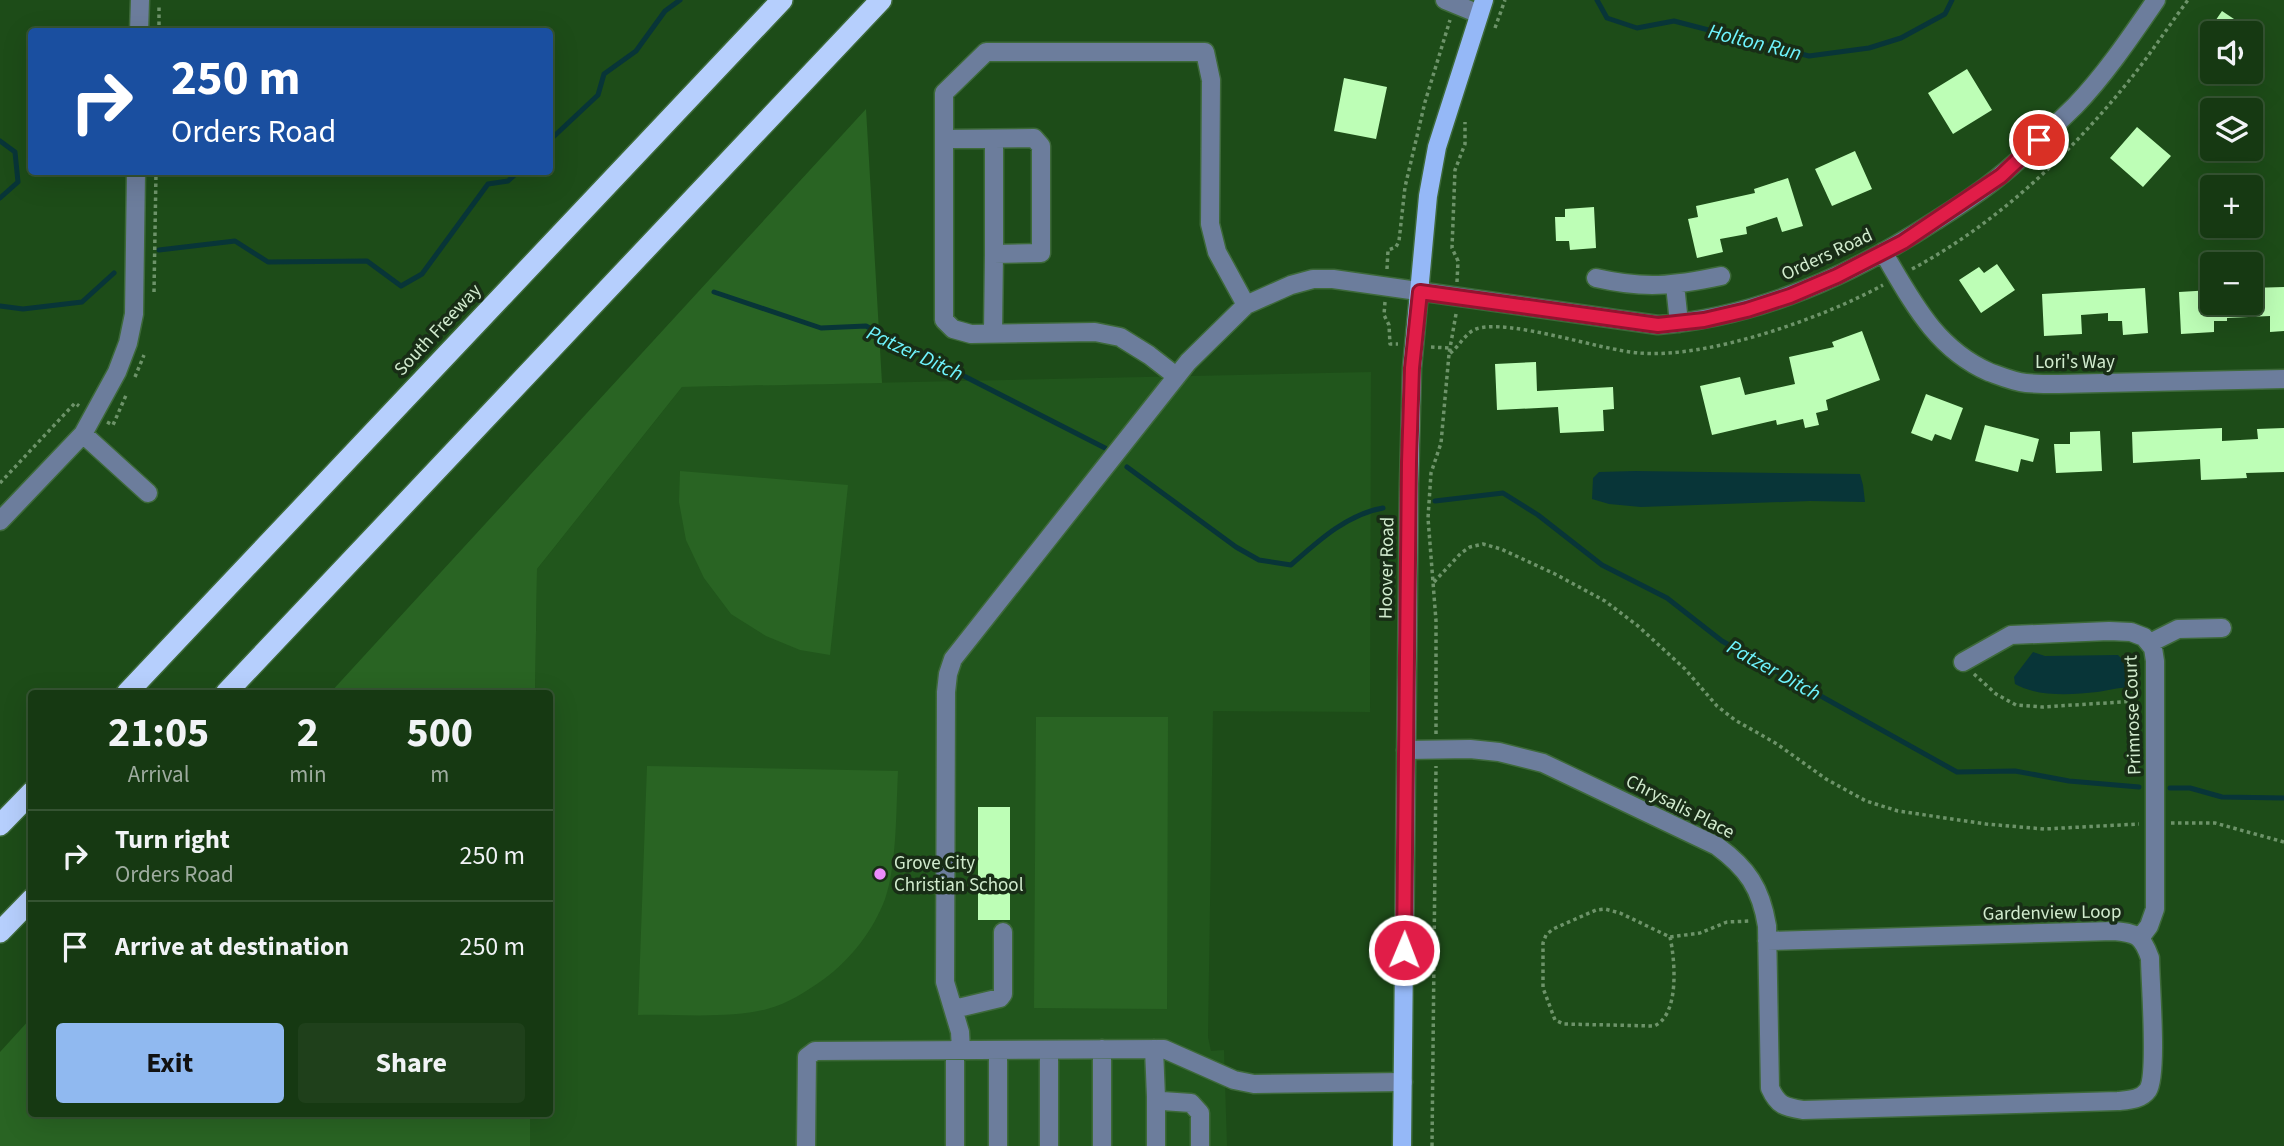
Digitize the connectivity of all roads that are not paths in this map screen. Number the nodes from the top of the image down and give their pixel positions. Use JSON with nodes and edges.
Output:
{"nodes":[{"id":1,"x":140,"y":0,"type":"edge"},
{"id":2,"x":782,"y":0,"type":"edge"},
{"id":3,"x":881,"y":0,"type":"edge"},
{"id":4,"x":1445,"y":0,"type":"edge"},
{"id":5,"x":2156,"y":0,"type":"edge"},
{"id":6,"x":1482,"y":7,"type":"edge"},
{"id":7,"x":139,"y":28,"type":"edge"},
{"id":8,"x":946,"y":139,"type":"junction"},
{"id":9,"x":994,"y":139,"type":"junction"},
{"id":10,"x":136,"y":175,"type":"edge"},
{"id":11,"x":1883,"y":252,"type":"junction"},
{"id":12,"x":994,"y":254,"type":"junction"},
{"id":13,"x":1721,"y":276,"type":"dead end"},
{"id":14,"x":1596,"y":278,"type":"dead end"},
{"id":15,"x":1675,"y":285,"type":"junction"},
{"id":16,"x":1420,"y":292,"type":"junction"},
{"id":17,"x":1246,"y":305,"type":"junction"},
{"id":18,"x":1679,"y":323,"type":"junction"},
{"id":19,"x":993,"y":333,"type":"junction"},
{"id":20,"x":1176,"y":376,"type":"junction"},
{"id":21,"x":2284,"y":379,"type":"edge"},
{"id":22,"x":83,"y":434,"type":"junction"},
{"id":23,"x":148,"y":493,"type":"dead end"},
{"id":24,"x":0,"y":522,"type":"edge"},
{"id":25,"x":2222,"y":628,"type":"dead end"},
{"id":26,"x":2150,"y":643,"type":"junction"},
{"id":27,"x":1963,"y":663,"type":"road end"},
{"id":28,"x":130,"y":690,"type":"edge"},
{"id":29,"x":229,"y":690,"type":"edge"},
{"id":30,"x":1406,"y":750,"type":"junction"},
{"id":31,"x":28,"y":796,"type":"edge"},
{"id":32,"x":0,"y":825,"type":"edge"},
{"id":33,"x":28,"y":903,"type":"edge"},
{"id":34,"x":0,"y":932,"type":"edge"},
{"id":35,"x":1003,"y":932,"type":"dead end"},
{"id":36,"x":2140,"y":938,"type":"junction"},
{"id":37,"x":1767,"y":942,"type":"junction"},
{"id":38,"x":954,"y":1009,"type":"junction"},
{"id":39,"x":1102,"y":1049,"type":"junction"},
{"id":40,"x":1154,"y":1049,"type":"junction"},
{"id":41,"x":958,"y":1050,"type":"junction"},
{"id":42,"x":999,"y":1050,"type":"junction"},
{"id":43,"x":1049,"y":1050,"type":"junction"},
{"id":44,"x":1403,"y":1082,"type":"junction"},
{"id":45,"x":1157,"y":1097,"type":"junction"},
{"id":46,"x":1776,"y":1100,"type":"joint"},
{"id":47,"x":806,"y":1146,"type":"edge"},
{"id":48,"x":955,"y":1146,"type":"edge"},
{"id":49,"x":998,"y":1146,"type":"edge"},
{"id":50,"x":1049,"y":1146,"type":"edge"},
{"id":51,"x":1101,"y":1146,"type":"edge"},
{"id":52,"x":1156,"y":1146,"type":"edge"},
{"id":53,"x":1200,"y":1146,"type":"edge"},
{"id":54,"x":1402,"y":1146,"type":"edge"}],
"edges":[{"from":1,"to":7,"type":"street"},
{"from":2,"to":28,"type":"highway","name":"South Freeway"},
{"from":3,"to":29,"type":"highway"},
{"from":4,"to":6,"type":"street"},
{"from":5,"to":11,"type":"street","name":"Orders Road"},
{"from":6,"to":16,"type":"main road","name":"Hoover Road"},
{"from":8,"to":9,"type":"street"},
{"from":8,"to":17,"type":"street"},
{"from":8,"to":19,"type":"street"},
{"from":9,"to":12,"type":"street"},
{"from":9,"to":12,"type":"street"},
{"from":10,"to":22,"type":"street"},
{"from":11,"to":18,"type":"street","name":"Orders Road"},
{"from":11,"to":21,"type":"street","name":"Lori's Way"},
{"from":12,"to":19,"type":"street"},
{"from":13,"to":15,"type":"street"},
{"from":14,"to":15,"type":"street"},
{"from":15,"to":18,"type":"street"},
{"from":16,"to":17,"type":"street","name":"Orders Road"},
{"from":16,"to":18,"type":"street","name":"Orders Road"},
{"from":16,"to":30,"type":"main road","name":"Hoover Road"},
{"from":17,"to":20,"type":"street"},
{"from":19,"to":20,"type":"street"},
{"from":20,"to":38,"type":"street"},
{"from":22,"to":23,"type":"street"},
{"from":22,"to":24,"type":"street"},
{"from":25,"to":26,"type":"street"},
{"from":26,"to":27,"type":"street","name":"Primrose Court"},
{"from":26,"to":36,"type":"street","name":"Primrose Court"},
{"from":30,"to":37,"type":"street","name":"Chrysalis Place"},
{"from":30,"to":44,"type":"main road","name":"Hoover Road"},
{"from":31,"to":32,"type":"highway"},
{"from":33,"to":34,"type":"highway"},
{"from":35,"to":38,"type":"street"},
{"from":36,"to":37,"type":"street","name":"Gardenview Loop"},
{"from":36,"to":46,"type":"street","name":"Gardenview Loop"},
{"from":37,"to":46,"type":"street","name":"Chrysalis Place"},
{"from":38,"to":41,"type":"street"},
{"from":39,"to":40,"type":"street"},
{"from":39,"to":43,"type":"street"},
{"from":39,"to":51,"type":"street"},
{"from":40,"to":44,"type":"street"},
{"from":40,"to":45,"type":"street"},
{"from":41,"to":42,"type":"street"},
{"from":41,"to":47,"type":"street"},
{"from":41,"to":48,"type":"street"},
{"from":42,"to":43,"type":"street"},
{"from":42,"to":49,"type":"street"},
{"from":43,"to":50,"type":"street"},
{"from":44,"to":54,"type":"main road","name":"Hoover Road"},
{"from":45,"to":52,"type":"street"},
{"from":45,"to":53,"type":"street"}]}
